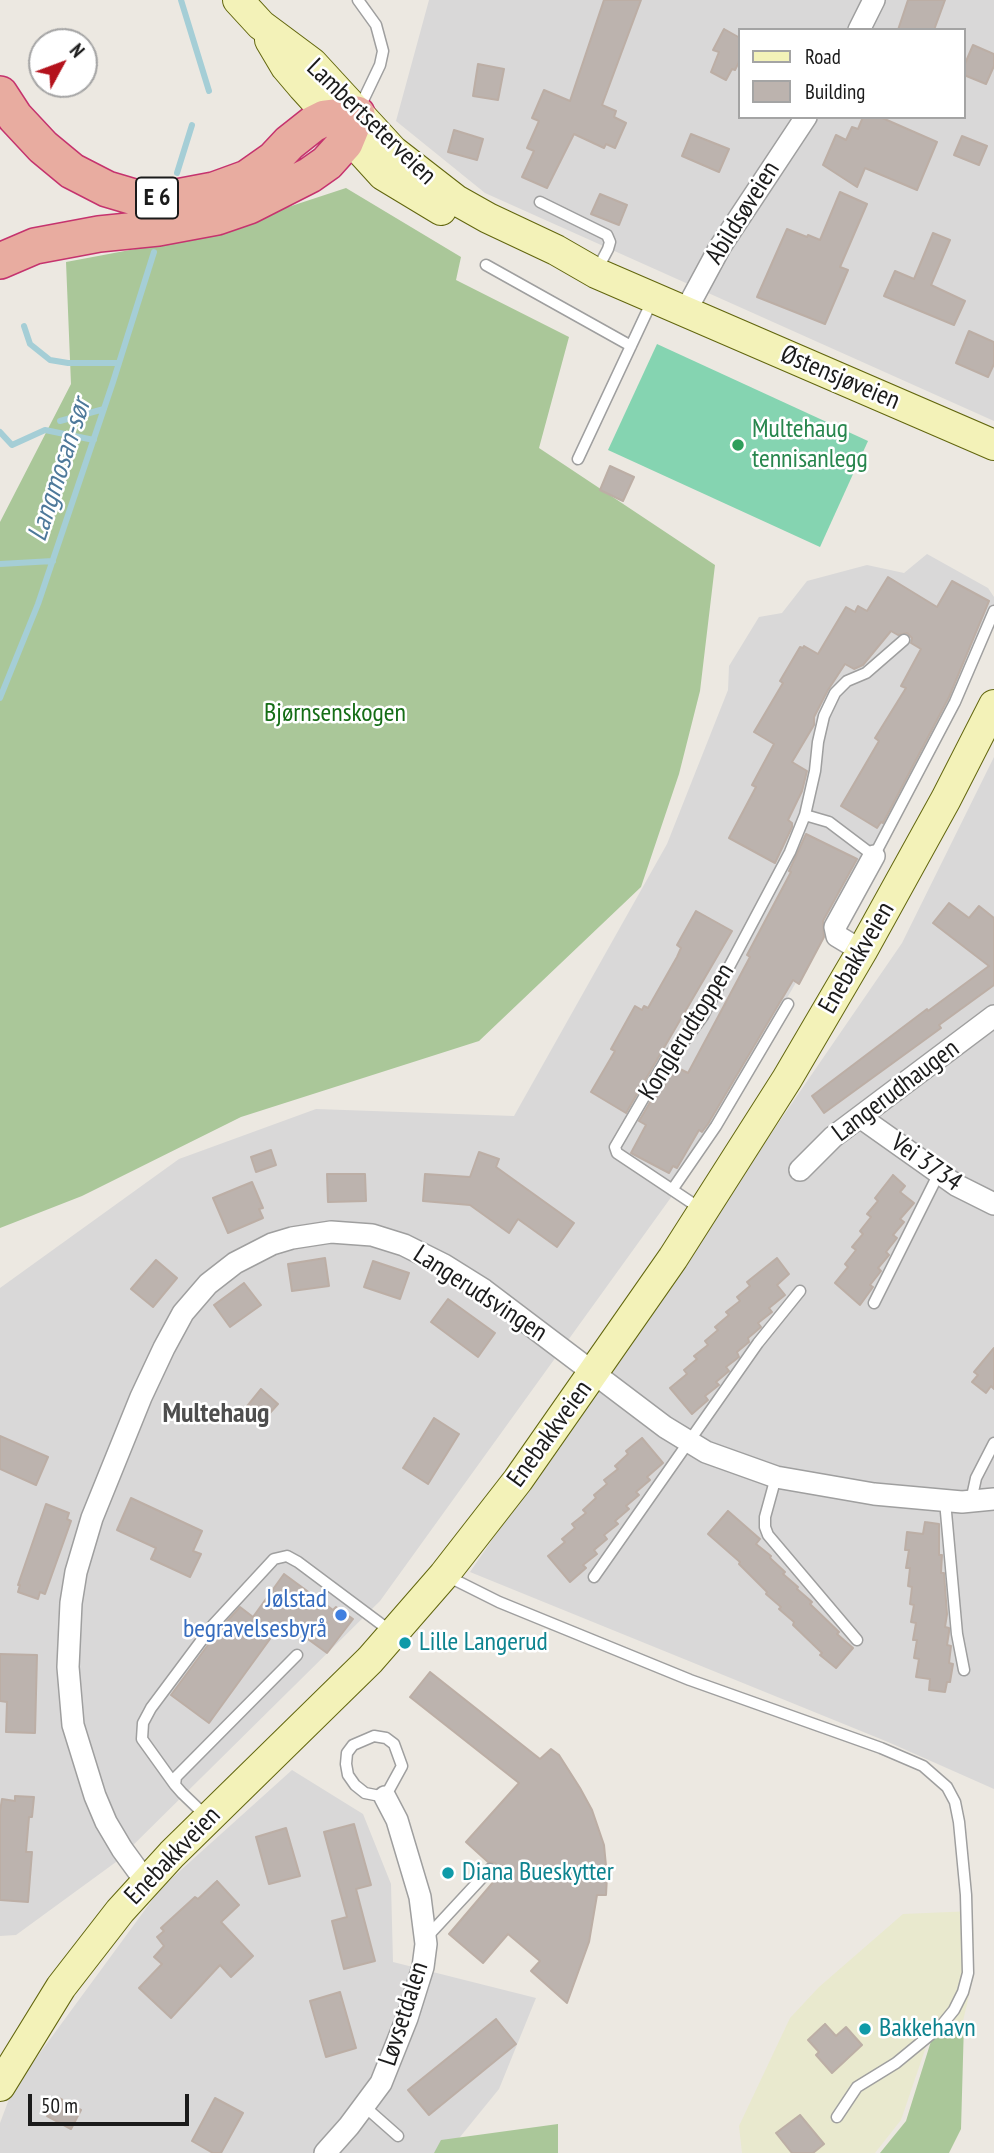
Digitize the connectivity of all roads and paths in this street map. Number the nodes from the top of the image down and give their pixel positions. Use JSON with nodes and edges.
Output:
{"nodes":[{"id":1,"x":238,"y":0,"type":"edge"},
{"id":2,"x":358,"y":0,"type":"edge"},
{"id":3,"x":874,"y":0,"type":"edge"},
{"id":4,"x":860,"y":28,"type":"edge"},
{"id":5,"x":0,"y":94,"type":"edge"},
{"id":6,"x":805,"y":119,"type":"edge"},
{"id":7,"x":345,"y":123,"type":"junction"},
{"id":8,"x":540,"y":202,"type":"dead end"},
{"id":9,"x":0,"y":261,"type":"edge"},
{"id":10,"x":486,"y":265,"type":"dead end"},
{"id":11,"x":596,"y":273,"type":"junction"},
{"id":12,"x":653,"y":298,"type":"junction"},
{"id":13,"x":685,"y":312,"type":"junction"},
{"id":14,"x":631,"y":346,"type":"junction"},
{"id":15,"x":994,"y":445,"type":"edge"},
{"id":16,"x":578,"y":459,"type":"dead end"},
{"id":17,"x":994,"y":611,"type":"edge"},
{"id":18,"x":904,"y":640,"type":"dead end"},
{"id":19,"x":994,"y":705,"type":"edge"},
{"id":20,"x":805,"y":816,"type":"junction"},
{"id":21,"x":874,"y":856,"type":"junction"},
{"id":22,"x":862,"y":951,"type":"junction"},
{"id":23,"x":788,"y":1004,"type":"dead end"},
{"id":24,"x":994,"y":1016,"type":"edge"},
{"id":25,"x":860,"y":1117,"type":"junction"},
{"id":26,"x":800,"y":1170,"type":"dead end"},
{"id":27,"x":939,"y":1173,"type":"junction"},
{"id":28,"x":672,"y":1189,"type":"junction"},
{"id":29,"x":994,"y":1204,"type":"edge"},
{"id":30,"x":704,"y":1211,"type":"junction"},
{"id":31,"x":800,"y":1291,"type":"dead end"},
{"id":32,"x":874,"y":1303,"type":"dead end"},
{"id":33,"x":594,"y":1372,"type":"junction"},
{"id":34,"x":688,"y":1441,"type":"junction"},
{"id":35,"x":994,"y":1443,"type":"edge"},
{"id":36,"x":776,"y":1477,"type":"junction"},
{"id":37,"x":994,"y":1499,"type":"edge"},
{"id":38,"x":945,"y":1501,"type":"junction"},
{"id":39,"x":971,"y":1501,"type":"junction"},
{"id":40,"x":444,"y":1575,"type":"junction"},
{"id":41,"x":594,"y":1577,"type":"dead end"},
{"id":42,"x":394,"y":1633,"type":"junction"},
{"id":43,"x":857,"y":1640,"type":"dead end"},
{"id":44,"x":297,"y":1655,"type":"dead end"},
{"id":45,"x":964,"y":1670,"type":"dead end"},
{"id":46,"x":175,"y":1785,"type":"junction"},
{"id":47,"x":385,"y":1797,"type":"junction"},
{"id":48,"x":209,"y":1819,"type":"junction"},
{"id":49,"x":490,"y":1868,"type":"dead end"},
{"id":50,"x":146,"y":1882,"type":"junction"},
{"id":51,"x":425,"y":1939,"type":"junction"},
{"id":52,"x":0,"y":2086,"type":"edge"},
{"id":53,"x":364,"y":2106,"type":"junction"},
{"id":54,"x":837,"y":2117,"type":"dead end"},
{"id":55,"x":398,"y":2136,"type":"dead end"},
{"id":56,"x":325,"y":2153,"type":"edge"}],
"edges":[{"from":1,"to":7,"type":"main road","name":"Lambertseterveien"},
{"from":2,"to":7,"type":"lane"},
{"from":3,"to":4,"type":"street"},
{"from":5,"to":7,"type":"highway","number":"E 6"},
{"from":6,"to":13,"type":"street","name":"Abildsøveien"},
{"from":7,"to":9,"type":"highway","number":"E 6"},
{"from":7,"to":11,"type":"main road","name":"Lambertseterveien"},
{"from":8,"to":11,"type":"lane"},
{"from":10,"to":14,"type":"lane"},
{"from":11,"to":12,"type":"main road","name":"Lambertseterveien"},
{"from":12,"to":13,"type":"main road","name":"Lambertseterveien"},
{"from":12,"to":14,"type":"lane"},
{"from":13,"to":15,"type":"main road","name":"Østensjøveien"},
{"from":14,"to":16,"type":"lane"},
{"from":17,"to":21,"type":"lane"},
{"from":18,"to":20,"type":"lane","name":"Konglerudtoppen"},
{"from":19,"to":22,"type":"main road","name":"Enebakkveien"},
{"from":20,"to":21,"type":"lane"},
{"from":20,"to":28,"type":"lane","name":"Konglerudtoppen"},
{"from":21,"to":22,"type":"street"},
{"from":22,"to":30,"type":"main road","name":"Enebakkveien"},
{"from":23,"to":28,"type":"lane"},
{"from":24,"to":25,"type":"street","name":"Langerudhaugen"},
{"from":25,"to":26,"type":"street","name":"Langerudhaugen"},
{"from":25,"to":27,"type":"street","name":"Vei 3734"},
{"from":27,"to":29,"type":"street","name":"Vei 3734"},
{"from":27,"to":32,"type":"lane"},
{"from":28,"to":30,"type":"lane","name":"Konglerudtoppen"},
{"from":30,"to":33,"type":"main road","name":"Enebakkveien"},
{"from":31,"to":34,"type":"lane"},
{"from":33,"to":34,"type":"street","name":"Langerudsvingen"},
{"from":33,"to":40,"type":"main road","name":"Enebakkveien"},
{"from":33,"to":50,"type":"street","name":"Langerudsvingen"},
{"from":34,"to":36,"type":"street","name":"Langerudsvingen"},
{"from":34,"to":41,"type":"lane"},
{"from":35,"to":39,"type":"lane"},
{"from":36,"to":38,"type":"street","name":"Langerudsvingen"},
{"from":36,"to":43,"type":"lane"},
{"from":37,"to":39,"type":"street","name":"Langerudsvingen"},
{"from":38,"to":39,"type":"street","name":"Langerudsvingen"},
{"from":38,"to":45,"type":"lane"},
{"from":40,"to":42,"type":"main road","name":"Enebakkveien"},
{"from":40,"to":54,"type":"lane"},
{"from":42,"to":46,"type":"lane"},
{"from":42,"to":48,"type":"main road","name":"Enebakkveien"},
{"from":44,"to":46,"type":"lane"},
{"from":46,"to":48,"type":"lane"},
{"from":47,"to":47,"type":"lane"},
{"from":47,"to":51,"type":"street","name":"Løvsetdalen"},
{"from":48,"to":50,"type":"main road","name":"Enebakkveien"},
{"from":49,"to":51,"type":"lane"},
{"from":50,"to":52,"type":"main road","name":"Enebakkveien"},
{"from":51,"to":53,"type":"street","name":"Løvsetdalen"},
{"from":53,"to":55,"type":"lane"},
{"from":53,"to":56,"type":"street","name":"Løvsetdalen"}]}
